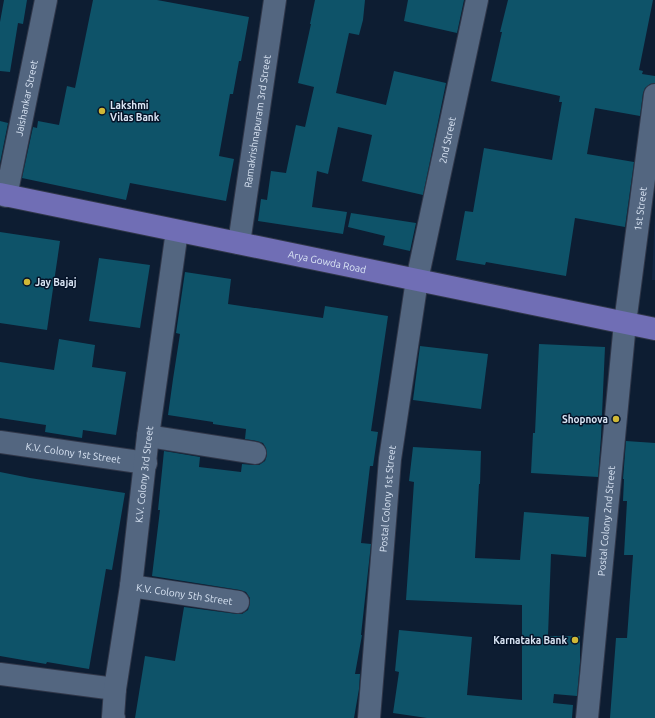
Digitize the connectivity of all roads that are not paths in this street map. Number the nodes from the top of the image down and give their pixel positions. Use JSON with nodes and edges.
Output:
{"nodes":[{"id":1,"x":46,"y":0,"type":"edge"},
{"id":2,"x":275,"y":0,"type":"edge"},
{"id":3,"x":477,"y":0,"type":"edge"},
{"id":4,"x":655,"y":95,"type":"edge"},
{"id":5,"x":3,"y":195,"type":"edge"},
{"id":6,"x":648,"y":204,"type":"edge"},
{"id":7,"x":176,"y":231,"type":"junction"},
{"id":8,"x":238,"y":243,"type":"junction"},
{"id":9,"x":417,"y":280,"type":"junction"},
{"id":10,"x":625,"y":323,"type":"junction"},
{"id":11,"x":655,"y":329,"type":"edge"},
{"id":12,"x":148,"y":436,"type":"junction"},
{"id":13,"x":0,"y":442,"type":"edge"},
{"id":14,"x":255,"y":453,"type":"dead end"},
{"id":15,"x":146,"y":463,"type":"junction"},
{"id":16,"x":131,"y":586,"type":"junction"},
{"id":17,"x":238,"y":602,"type":"dead end"},
{"id":18,"x":0,"y":674,"type":"edge"},
{"id":19,"x":115,"y":689,"type":"junction"},
{"id":20,"x":113,"y":718,"type":"edge"},
{"id":21,"x":369,"y":718,"type":"edge"},
{"id":22,"x":587,"y":718,"type":"edge"}],
"edges":[{"from":1,"to":5,"type":"street","name":"Jaishankar Street"},
{"from":2,"to":8,"type":"street","name":"Ramakrishnapuram 3rd Street"},
{"from":3,"to":9,"type":"street","name":"2nd Street"},
{"from":4,"to":6,"type":"street","name":"1st Street"},
{"from":5,"to":7,"type":"main road","name":"Arya Gowda Road"},
{"from":6,"to":10,"type":"street","name":"1st Street"},
{"from":7,"to":8,"type":"main road","name":"Arya Gowda Road"},
{"from":7,"to":12,"type":"street","name":"K.V. Colony 3rd Street"},
{"from":8,"to":9,"type":"main road","name":"Arya Gowda Road"},
{"from":9,"to":10,"type":"main road","name":"Arya Gowda Road"},
{"from":9,"to":21,"type":"street","name":"Postal Colony 1st Street"},
{"from":10,"to":11,"type":"main road","name":"Arya Gowda Road"},
{"from":10,"to":22,"type":"street","name":"Postal Colony 2nd Street"},
{"from":12,"to":14,"type":"street"},
{"from":12,"to":15,"type":"street","name":"K.V. Colony 3rd Street"},
{"from":13,"to":15,"type":"street","name":"K.V. Colony 1st Street"},
{"from":15,"to":16,"type":"street","name":"K.V. Colony 3rd Street"},
{"from":16,"to":17,"type":"street","name":"K.V. Colony 5th Street"},
{"from":16,"to":19,"type":"street","name":"K.V. Colony 3rd Street"},
{"from":18,"to":19,"type":"street"},
{"from":19,"to":20,"type":"street","name":"K.V. Colony 3rd Street"}]}
